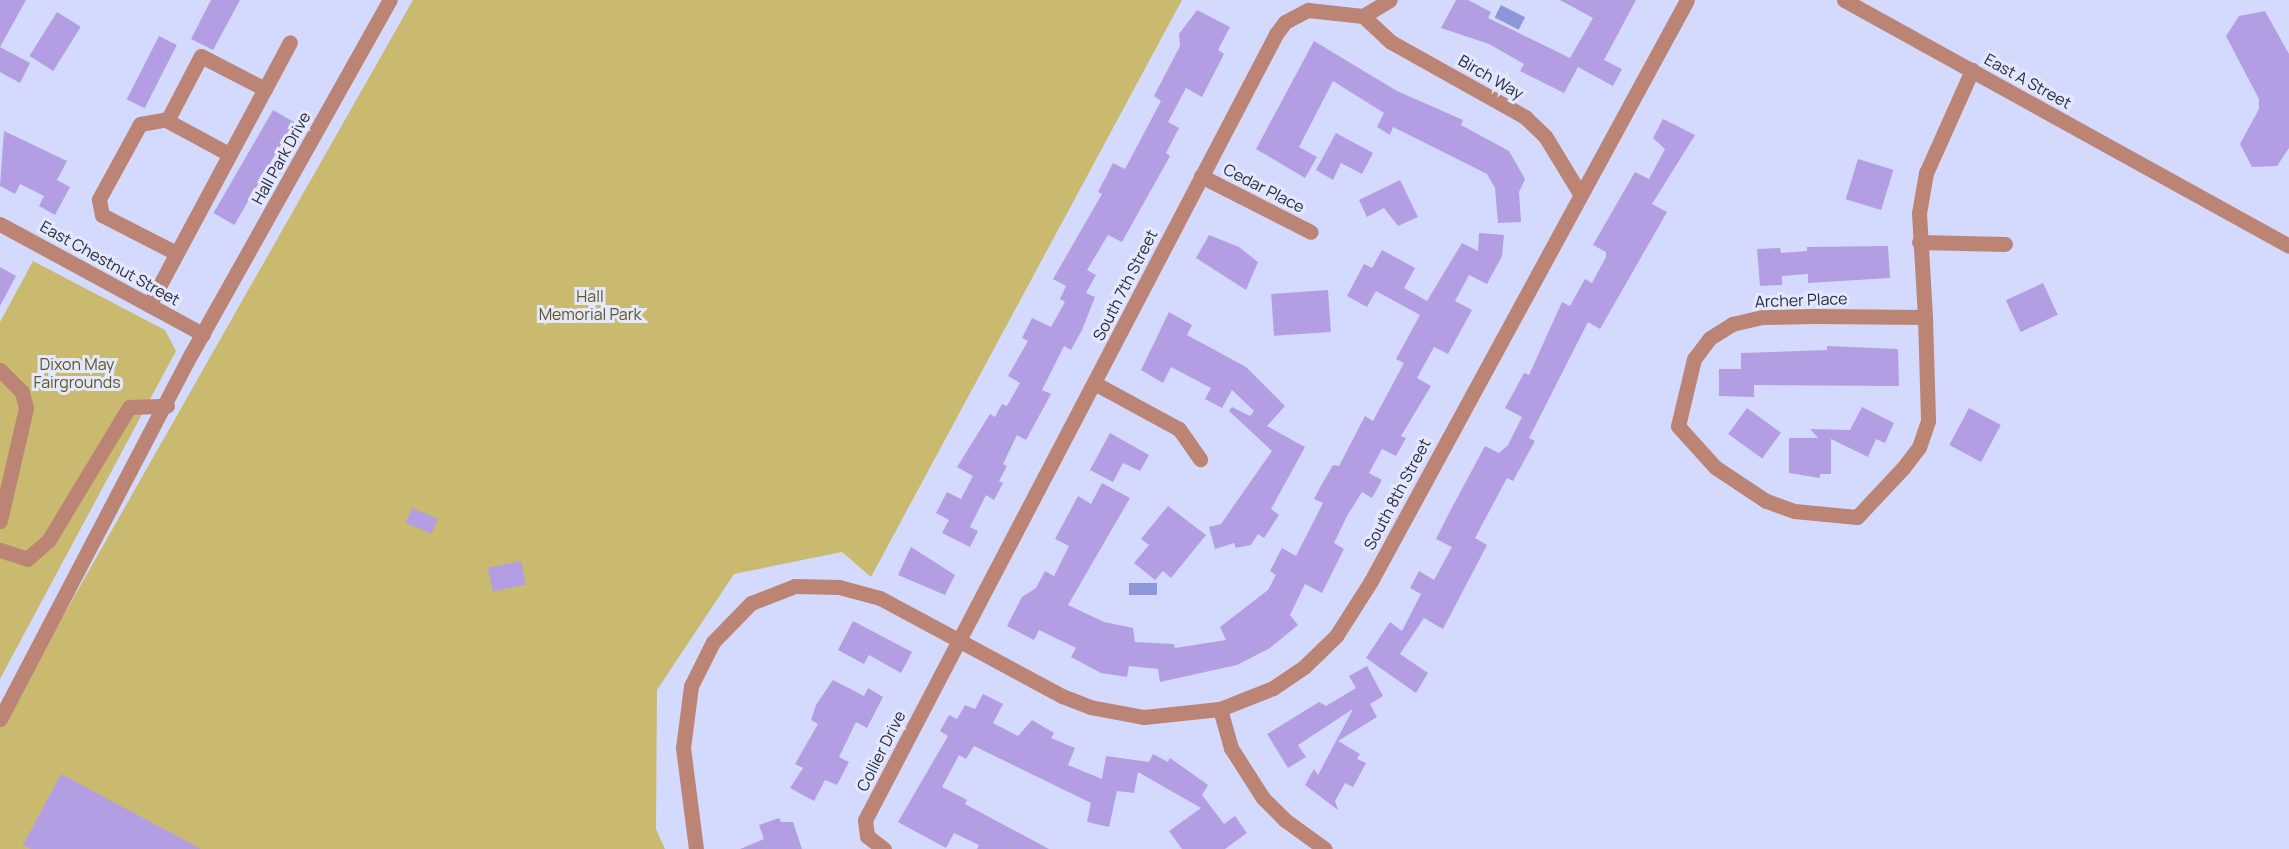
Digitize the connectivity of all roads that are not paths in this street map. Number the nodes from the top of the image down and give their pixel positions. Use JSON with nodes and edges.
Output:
{"nodes":[{"id":1,"x":390,"y":0,"type":"edge"},
{"id":2,"x":1390,"y":0,"type":"edge"},
{"id":3,"x":1687,"y":0,"type":"edge"},
{"id":4,"x":1844,"y":0,"type":"edge"},
{"id":5,"x":1363,"y":16,"type":"junction"},
{"id":6,"x":290,"y":42,"type":"dead end"},
{"id":7,"x":1972,"y":70,"type":"junction"},
{"id":8,"x":265,"y":89,"type":"junction"},
{"id":9,"x":166,"y":120,"type":"junction"},
{"id":10,"x":229,"y":154,"type":"junction"},
{"id":11,"x":1201,"y":176,"type":"junction"},
{"id":12,"x":1579,"y":192,"type":"junction"},
{"id":13,"x":0,"y":224,"type":"edge"},
{"id":14,"x":1311,"y":232,"type":"dead end"},
{"id":15,"x":1919,"y":242,"type":"junction"},
{"id":16,"x":2005,"y":244,"type":"dead end"},
{"id":17,"x":2289,"y":246,"type":"edge"},
{"id":18,"x":176,"y":254,"type":"junction"},
{"id":19,"x":149,"y":305,"type":"junction"},
{"id":20,"x":1924,"y":317,"type":"junction"},
{"id":21,"x":203,"y":334,"type":"junction"},
{"id":22,"x":4,"y":376,"type":"edge"},
{"id":23,"x":1096,"y":384,"type":"junction"},
{"id":24,"x":167,"y":406,"type":"junction"},
{"id":25,"x":1200,"y":459,"type":"dead end"},
{"id":26,"x":0,"y":521,"type":"edge"},
{"id":27,"x":0,"y":550,"type":"edge"},
{"id":28,"x":959,"y":641,"type":"junction"},
{"id":29,"x":946,"y":666,"type":"joint"},
{"id":30,"x":1220,"y":709,"type":"junction"},
{"id":31,"x":0,"y":719,"type":"edge"},
{"id":32,"x":696,"y":849,"type":"edge"},
{"id":33,"x":884,"y":849,"type":"edge"},
{"id":34,"x":1325,"y":849,"type":"edge"}],
"edges":[{"from":1,"to":21,"type":"street","name":"Hall Park Drive"},
{"from":2,"to":5,"type":"street"},
{"from":3,"to":12,"type":"street","name":"South 8th Street"},
{"from":4,"to":7,"type":"street","name":"East A Street"},
{"from":5,"to":11,"type":"street","name":"South 7th Street"},
{"from":5,"to":12,"type":"street","name":"Birch Way"},
{"from":6,"to":8,"type":"street"},
{"from":7,"to":15,"type":"street","name":"Archer Place"},
{"from":7,"to":17,"type":"street","name":"East A Street"},
{"from":8,"to":9,"type":"street"},
{"from":8,"to":10,"type":"street"},
{"from":9,"to":10,"type":"street"},
{"from":9,"to":18,"type":"street"},
{"from":10,"to":18,"type":"street"},
{"from":11,"to":14,"type":"street","name":"Cedar Place"},
{"from":11,"to":23,"type":"street","name":"South 7th Street"},
{"from":12,"to":30,"type":"street","name":"South 8th Street"},
{"from":13,"to":19,"type":"street","name":"East Chestnut Street"},
{"from":15,"to":16,"type":"street"},
{"from":15,"to":20,"type":"street","name":"Archer Place"},
{"from":18,"to":19,"type":"street"},
{"from":19,"to":21,"type":"street","name":"East Chestnut Street"},
{"from":20,"to":20,"type":"street","name":"Archer Place"},
{"from":21,"to":24,"type":"street","name":"Hall Park Drive"},
{"from":22,"to":26,"type":"street"},
{"from":23,"to":25,"type":"street"},
{"from":23,"to":28,"type":"street","name":"South 7th Street"},
{"from":24,"to":27,"type":"street"},
{"from":24,"to":31,"type":"street","name":"Hall Park Drive"},
{"from":28,"to":29,"type":"street","name":"South 7th Street"},
{"from":28,"to":30,"type":"street","name":"South 8th Street"},
{"from":28,"to":32,"type":"street"},
{"from":29,"to":33,"type":"street","name":"Collier Drive"},
{"from":30,"to":34,"type":"street"}]}
